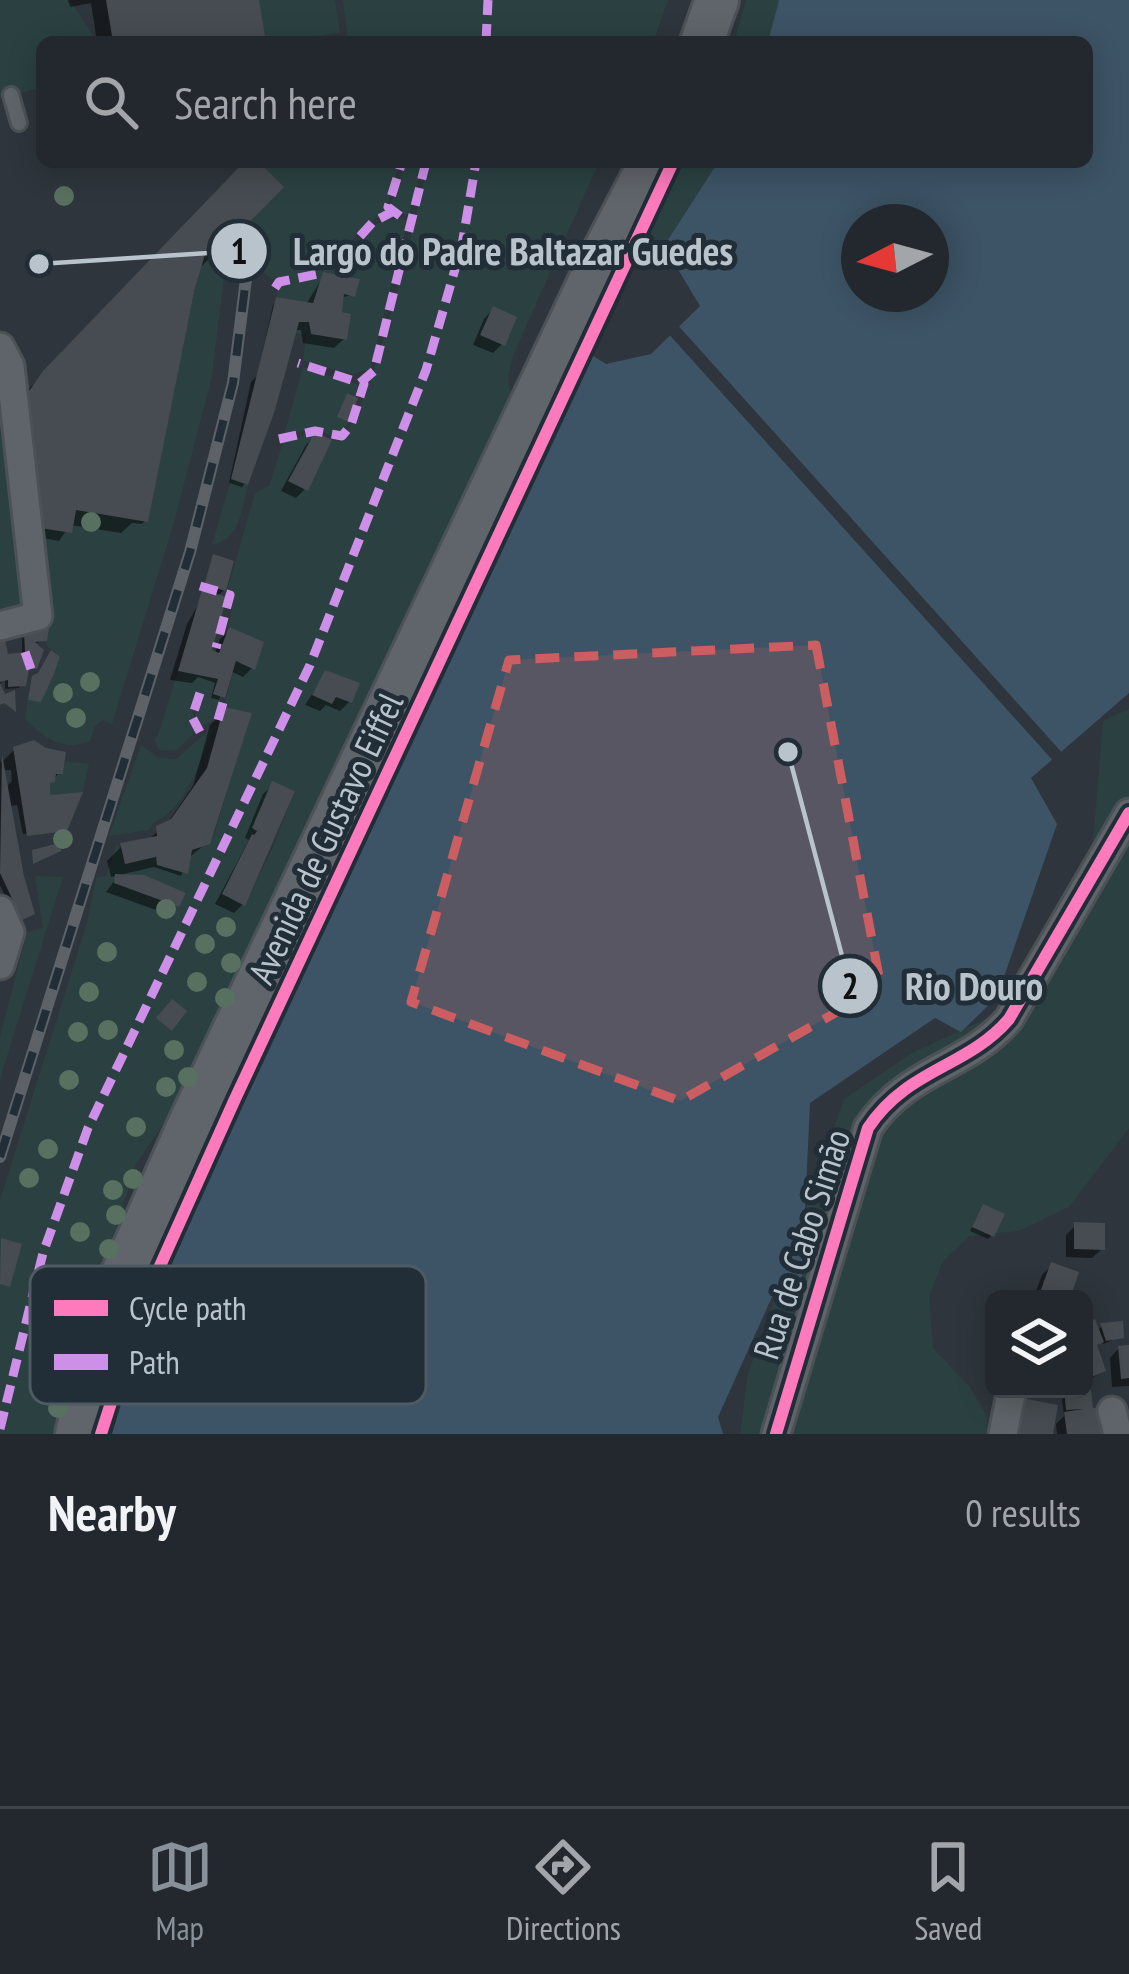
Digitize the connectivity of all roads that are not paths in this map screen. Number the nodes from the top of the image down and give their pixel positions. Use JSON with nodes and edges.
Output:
{"nodes":[{"id":1,"x":717,"y":0,"type":"edge"},
{"id":2,"x":704,"y":36,"type":"edge"},
{"id":3,"x":11,"y":95,"type":"dead end"},
{"id":4,"x":19,"y":123,"type":"dead end"},
{"id":5,"x":648,"y":168,"type":"edge"},
{"id":6,"x":3,"y":366,"type":"edge"},
{"id":7,"x":0,"y":626,"type":"edge"},
{"id":8,"x":1129,"y":813,"type":"edge"},
{"id":9,"x":0,"y":910,"type":"edge"},
{"id":10,"x":0,"y":965,"type":"edge"},
{"id":11,"x":126,"y":1266,"type":"edge"},
{"id":12,"x":1010,"y":1398,"type":"edge"},
{"id":13,"x":84,"y":1404,"type":"edge"},
{"id":14,"x":77,"y":1434,"type":"edge"},
{"id":15,"x":776,"y":1434,"type":"edge"},
{"id":16,"x":1003,"y":1434,"type":"edge"}],
"edges":[{"from":1,"to":2,"type":"main road"},
{"from":3,"to":4,"type":"lane"},
{"from":5,"to":11,"type":"main road","name":"Avenida de Gustavo Eiffel"},
{"from":6,"to":7,"type":"street"},
{"from":8,"to":15,"type":"street","name":"Rua de Cabo Simão"},
{"from":9,"to":10,"type":"street"},
{"from":12,"to":16,"type":"street"},
{"from":13,"to":14,"type":"main road","name":"Avenida de Gustavo Eiffel"}]}
